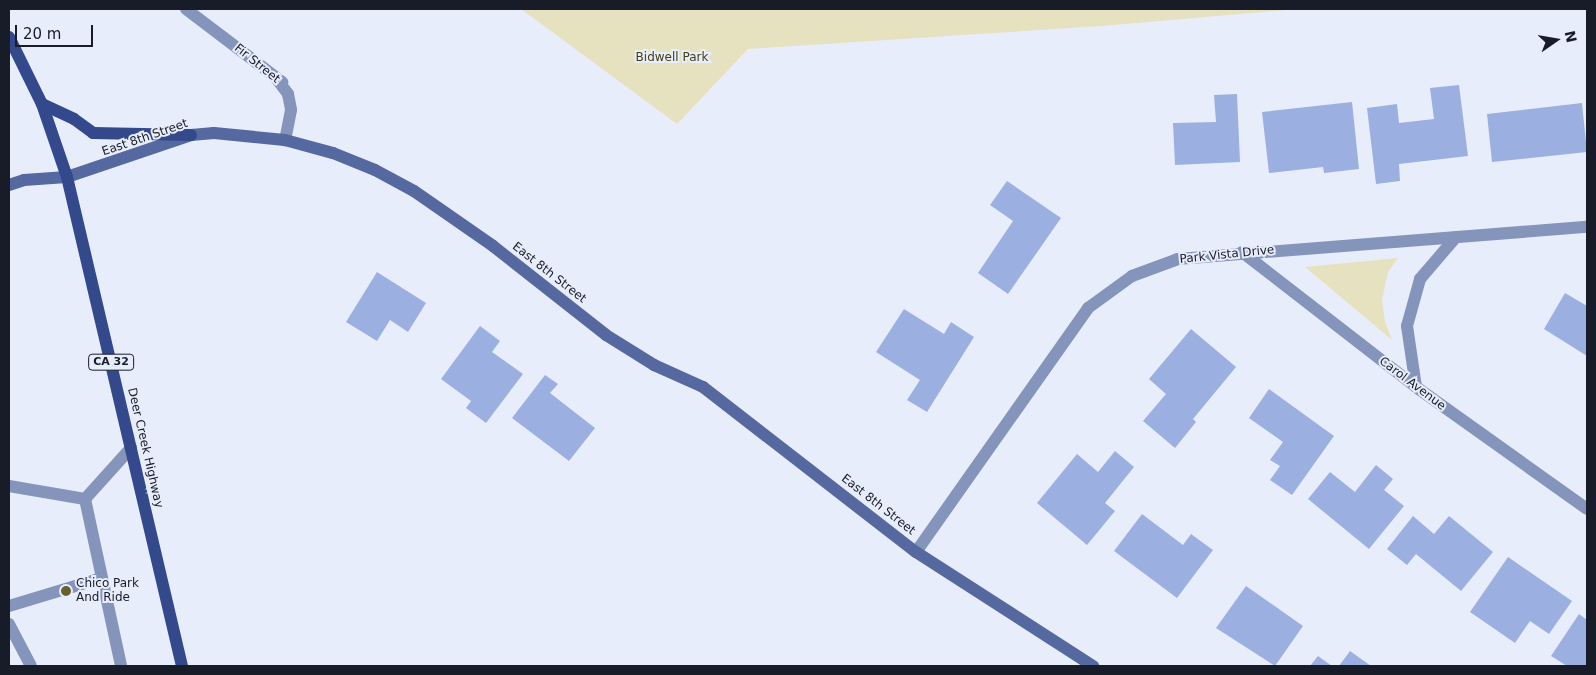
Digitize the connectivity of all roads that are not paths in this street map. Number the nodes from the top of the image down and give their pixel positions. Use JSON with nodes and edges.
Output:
{"nodes":[{"id":1,"x":186,"y":9,"type":"edge"},
{"id":2,"x":9,"y":37,"type":"edge"},
{"id":3,"x":42,"y":104,"type":"junction"},
{"id":4,"x":191,"y":135,"type":"junction"},
{"id":5,"x":285,"y":140,"type":"junction"},
{"id":6,"x":67,"y":177,"type":"junction"},
{"id":7,"x":9,"y":185,"type":"edge"},
{"id":8,"x":1587,"y":227,"type":"edge"},
{"id":9,"x":1456,"y":237,"type":"junction"},
{"id":10,"x":1242,"y":252,"type":"junction"},
{"id":11,"x":1416,"y":387,"type":"junction"},
{"id":12,"x":131,"y":448,"type":"junction"},
{"id":13,"x":9,"y":486,"type":"edge"},
{"id":14,"x":85,"y":499,"type":"junction"},
{"id":15,"x":1587,"y":509,"type":"edge"},
{"id":16,"x":916,"y":552,"type":"junction"},
{"id":17,"x":102,"y":578,"type":"junction"},
{"id":18,"x":9,"y":606,"type":"edge"},
{"id":19,"x":9,"y":624,"type":"edge"},
{"id":20,"x":30,"y":666,"type":"edge"},
{"id":21,"x":121,"y":666,"type":"edge"},
{"id":22,"x":182,"y":666,"type":"edge"},
{"id":23,"x":1093,"y":666,"type":"edge"}],
"edges":[{"from":1,"to":5,"type":"street","name":"Fir Street"},
{"from":2,"to":3,"type":"main road","number":"CA 32"},
{"from":3,"to":4,"type":"main road"},
{"from":3,"to":6,"type":"main road","number":"CA 32"},
{"from":4,"to":5,"type":"street","name":"East 8th Street"},
{"from":4,"to":6,"type":"street","name":"East 8th Street"},
{"from":5,"to":16,"type":"street","name":"East 8th Street"},
{"from":6,"to":7,"type":"street"},
{"from":6,"to":12,"type":"main road","name":"Deer Creek Highway","number":"CA 32"},
{"from":8,"to":9,"type":"street","name":"Park Vista Drive"},
{"from":9,"to":10,"type":"street","name":"Park Vista Drive"},
{"from":9,"to":11,"type":"street"},
{"from":10,"to":11,"type":"street","name":"Carol Avenue"},
{"from":10,"to":16,"type":"street","name":"Park Vista Drive"},
{"from":11,"to":15,"type":"street","name":"Carol Avenue"},
{"from":12,"to":14,"type":"street"},
{"from":12,"to":22,"type":"main road","name":"Deer Creek Highway","number":"CA 32"},
{"from":13,"to":14,"type":"street"},
{"from":14,"to":17,"type":"street"},
{"from":16,"to":23,"type":"street","name":"East 8th Street"},
{"from":17,"to":18,"type":"street"},
{"from":17,"to":21,"type":"street"},
{"from":19,"to":20,"type":"street"}]}
